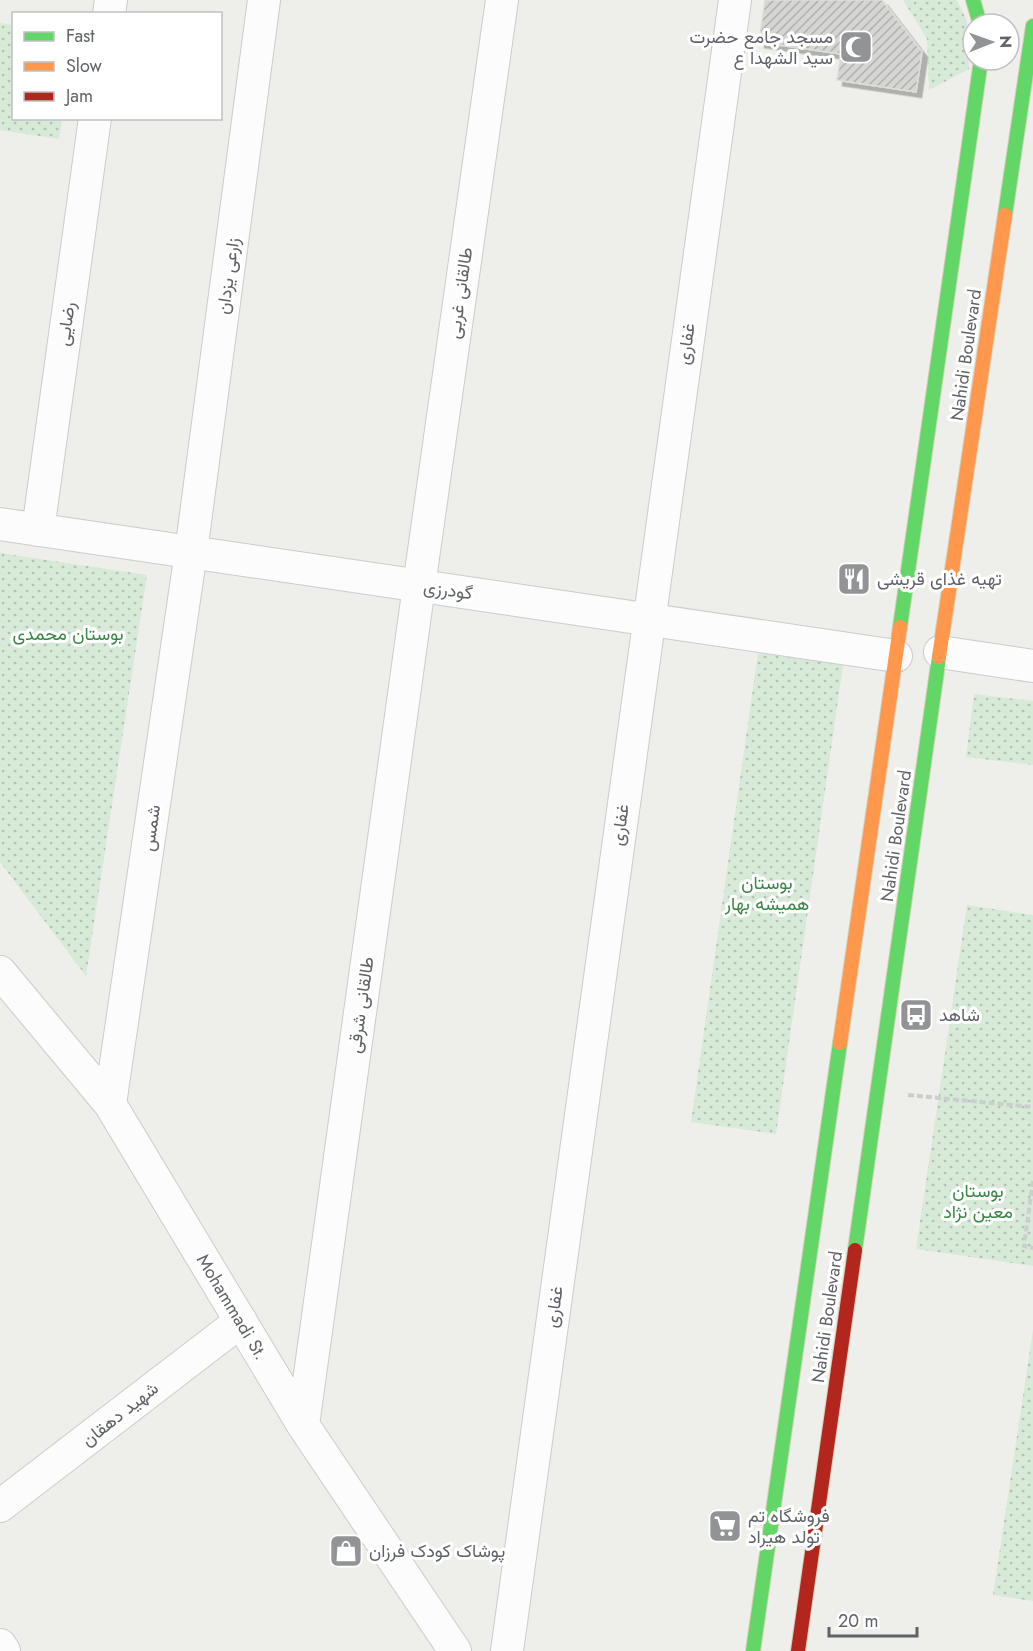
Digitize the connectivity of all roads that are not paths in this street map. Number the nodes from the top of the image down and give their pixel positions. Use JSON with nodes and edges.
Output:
{"nodes":[{"id":1,"x":264,"y":0,"type":"edge"},
{"id":2,"x":502,"y":0,"type":"edge"},
{"id":3,"x":735,"y":0,"type":"edge"},
{"id":4,"x":1033,"y":26,"type":"edge"},
{"id":5,"x":979,"y":72,"type":"edge"},
{"id":6,"x":94,"y":120,"type":"edge"},
{"id":7,"x":0,"y":524,"type":"edge"},
{"id":8,"x":38,"y":530,"type":"junction"},
{"id":9,"x":191,"y":552,"type":"junction"},
{"id":10,"x":418,"y":586,"type":"junction"},
{"id":11,"x":648,"y":619,"type":"junction"},
{"id":12,"x":940,"y":652,"type":"junction"},
{"id":13,"x":896,"y":656,"type":"junction"},
{"id":14,"x":1033,"y":666,"type":"edge"},
{"id":15,"x":0,"y":972,"type":"edge"},
{"id":16,"x":110,"y":1104,"type":"junction"},
{"id":17,"x":241,"y":1321,"type":"junction"},
{"id":18,"x":303,"y":1425,"type":"junction"},
{"id":19,"x":0,"y":1506,"type":"edge"},
{"id":20,"x":0,"y":1646,"type":"edge"},
{"id":21,"x":4,"y":1651,"type":"edge"},
{"id":22,"x":455,"y":1651,"type":"edge"},
{"id":23,"x":507,"y":1651,"type":"edge"},
{"id":24,"x":753,"y":1651,"type":"edge"},
{"id":25,"x":798,"y":1651,"type":"edge"}],
"edges":[{"from":1,"to":9,"type":"street","name":"زارعی یزدان"},
{"from":2,"to":10,"type":"street","name":"طالقانی غربی"},
{"from":3,"to":11,"type":"street","name":"غفاری"},
{"from":4,"to":12,"type":"main road","name":"Nahidi Boulevard"},
{"from":5,"to":13,"type":"main road","name":"Nahidi Boulevard"},
{"from":6,"to":8,"type":"street","name":"رضایی"},
{"from":7,"to":8,"type":"street","name":"گودرزی"},
{"from":8,"to":9,"type":"street","name":"گودرزی"},
{"from":9,"to":10,"type":"street","name":"گودرزی"},
{"from":9,"to":16,"type":"street","name":"شمس"},
{"from":10,"to":11,"type":"street","name":"گودرزی"},
{"from":10,"to":18,"type":"street","name":"طالقانی شرقی"},
{"from":11,"to":13,"type":"street","name":"گودرزی"},
{"from":11,"to":23,"type":"street","name":"غفاری"},
{"from":12,"to":14,"type":"street"},
{"from":12,"to":25,"type":"main road","name":"Nahidi Boulevard"},
{"from":13,"to":24,"type":"main road","name":"Nahidi Boulevard"},
{"from":15,"to":16,"type":"street","name":"Mohammadi St."},
{"from":16,"to":17,"type":"street","name":"Mohammadi St."},
{"from":17,"to":18,"type":"street","name":"Mohammadi St."},
{"from":17,"to":19,"type":"street","name":"شهید دهقان"},
{"from":18,"to":22,"type":"street","name":"Mohammadi St."},
{"from":20,"to":21,"type":"street"}]}
